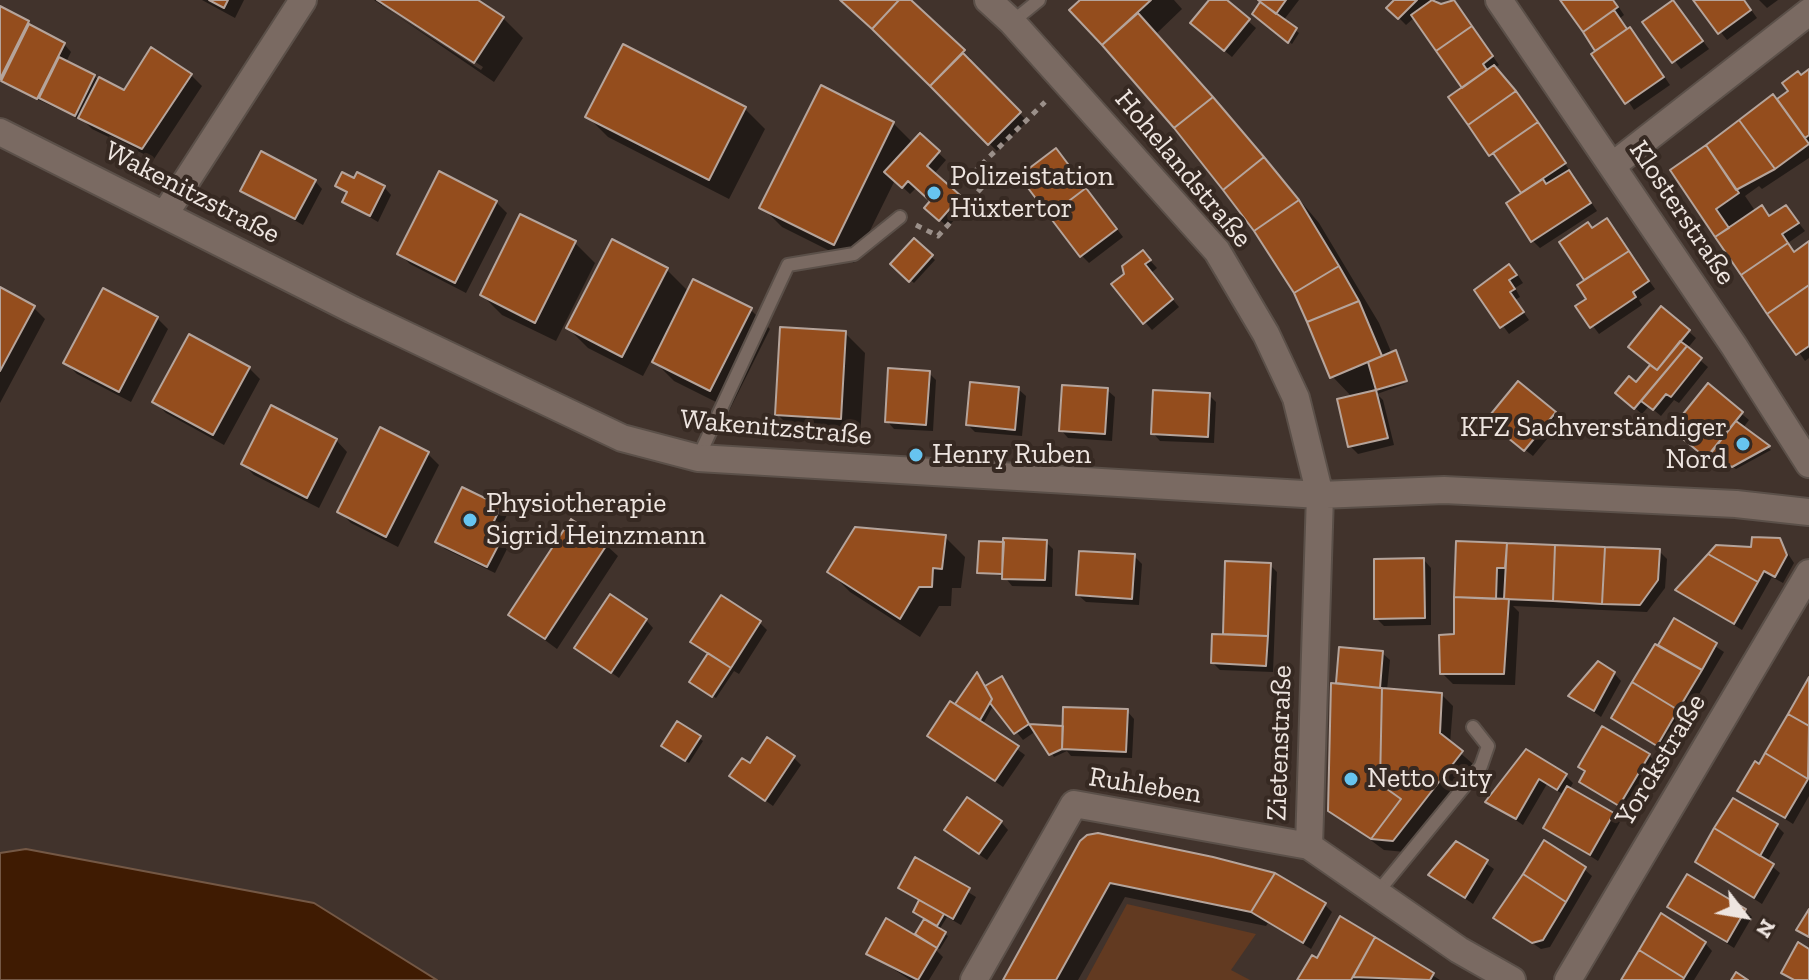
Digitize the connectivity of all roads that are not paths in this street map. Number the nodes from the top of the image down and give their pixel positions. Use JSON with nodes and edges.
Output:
{"nodes":[{"id":1,"x":303,"y":0,"type":"edge"},
{"id":2,"x":988,"y":0,"type":"edge"},
{"id":3,"x":1039,"y":0,"type":"edge"},
{"id":4,"x":1499,"y":0,"type":"edge"},
{"id":5,"x":1809,"y":12,"type":"edge"},
{"id":6,"x":1012,"y":22,"type":"junction"},
{"id":7,"x":0,"y":132,"type":"edge"},
{"id":8,"x":1612,"y":166,"type":"junction"},
{"id":9,"x":165,"y":214,"type":"junction"},
{"id":10,"x":900,"y":217,"type":"road end"},
{"id":11,"x":698,"y":458,"type":"junction"},
{"id":12,"x":1809,"y":464,"type":"edge"},
{"id":13,"x":1320,"y":495,"type":"junction"},
{"id":14,"x":1809,"y":512,"type":"edge"},
{"id":15,"x":1809,"y":573,"type":"edge"},
{"id":16,"x":1473,"y":727,"type":"dead end"},
{"id":17,"x":1309,"y":846,"type":"junction"},
{"id":18,"x":1377,"y":893,"type":"junction"},
{"id":19,"x":974,"y":980,"type":"edge"},
{"id":20,"x":1512,"y":980,"type":"edge"},
{"id":21,"x":1568,"y":980,"type":"edge"}],
"edges":[{"from":1,"to":9,"type":"street"},
{"from":2,"to":6,"type":"street","name":"Hohelandstraße"},
{"from":3,"to":6,"type":"lane"},
{"from":4,"to":8,"type":"street","name":"Klosterstraße"},
{"from":5,"to":8,"type":"street"},
{"from":6,"to":13,"type":"street","name":"Hohelandstraße"},
{"from":7,"to":9,"type":"street","name":"Wakenitzstraße"},
{"from":8,"to":12,"type":"street","name":"Klosterstraße"},
{"from":9,"to":11,"type":"street","name":"Wakenitzstraße"},
{"from":10,"to":11,"type":"lane"},
{"from":11,"to":13,"type":"street","name":"Wakenitzstraße"},
{"from":13,"to":14,"type":"street","name":"Wakenitzstraße"},
{"from":13,"to":17,"type":"street","name":"Zietenstraße"},
{"from":15,"to":21,"type":"street","name":"Yorckstraße"},
{"from":16,"to":18,"type":"lane"},
{"from":17,"to":18,"type":"street","name":"Zietenstraße"},
{"from":17,"to":19,"type":"street","name":"Ruhleben"},
{"from":18,"to":20,"type":"street","name":"Zietenstraße"}]}
